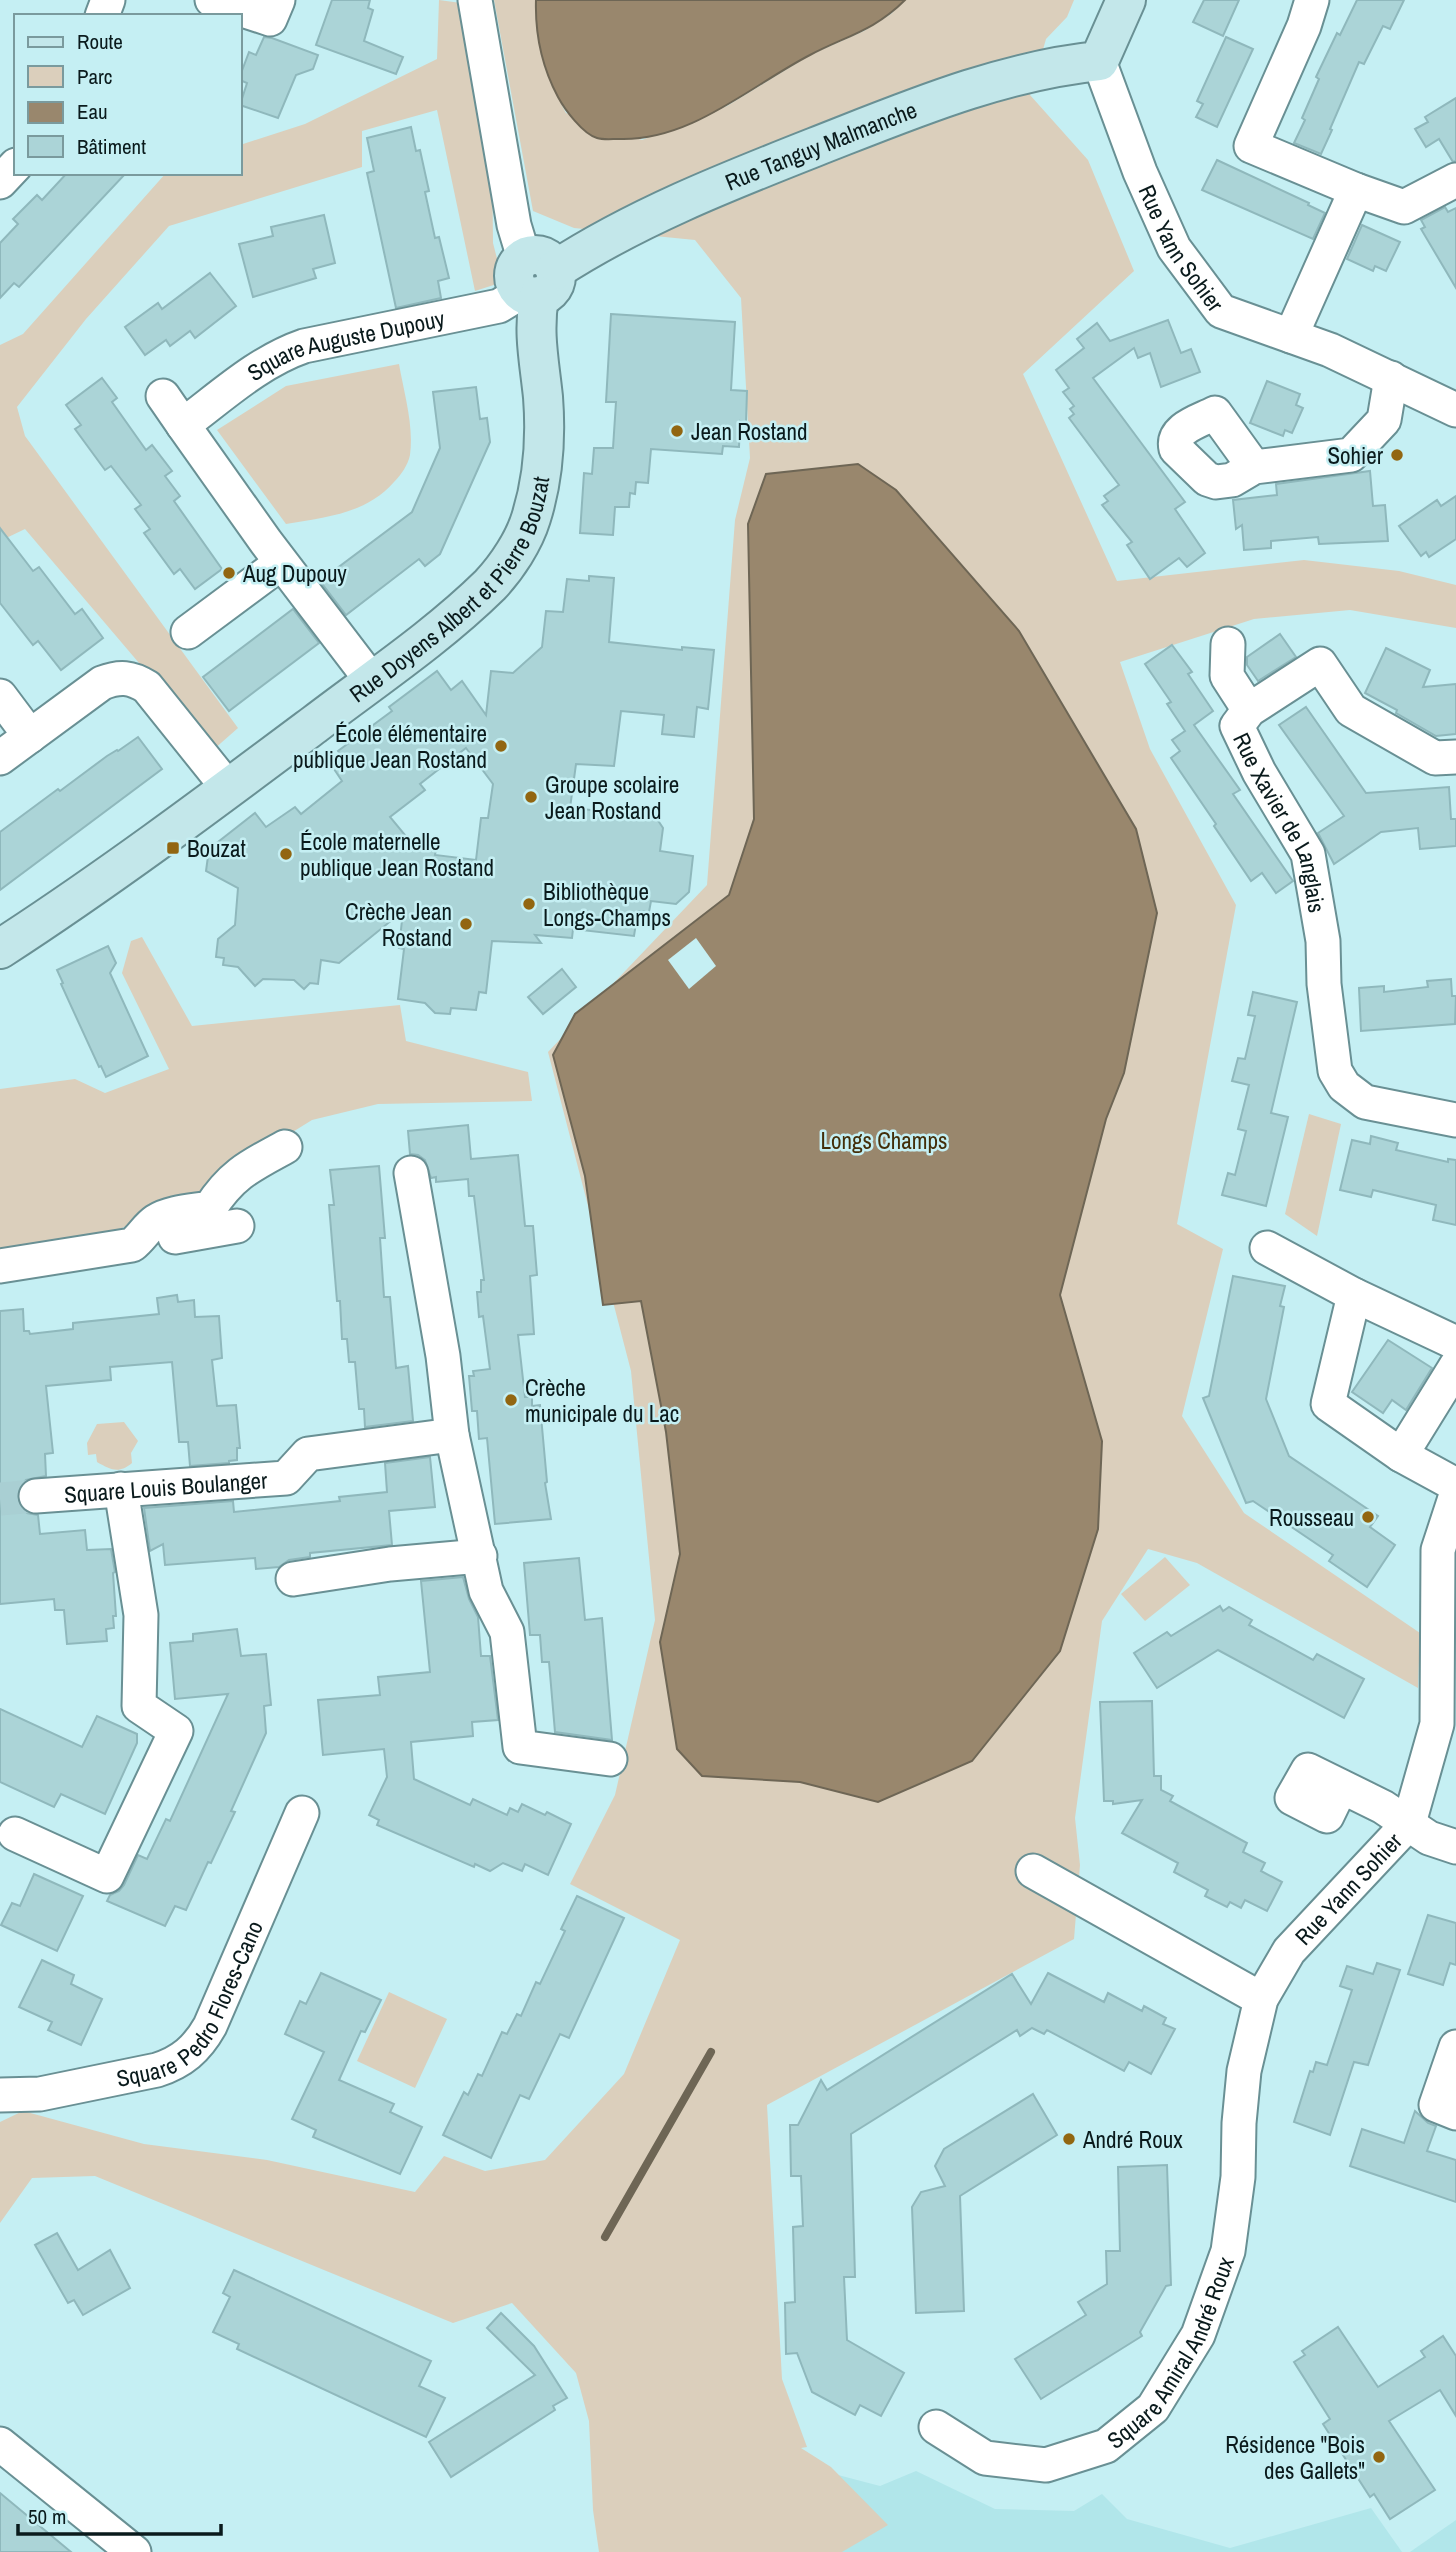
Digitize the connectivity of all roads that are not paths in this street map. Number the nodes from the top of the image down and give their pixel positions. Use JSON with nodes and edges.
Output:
{"nodes":[{"id":1,"x":212,"y":0,"type":"edge"},
{"id":2,"x":278,"y":0,"type":"edge"},
{"id":3,"x":475,"y":0,"type":"edge"},
{"id":4,"x":1126,"y":0,"type":"edge"},
{"id":5,"x":1312,"y":0,"type":"edge"},
{"id":6,"x":1099,"y":61,"type":"junction"},
{"id":7,"x":14,"y":166,"type":"edge"},
{"id":8,"x":1456,"y":180,"type":"edge"},
{"id":9,"x":0,"y":182,"type":"edge"},
{"id":10,"x":1356,"y":190,"type":"junction"},
{"id":11,"x":535,"y":279,"type":"junction"},
{"id":12,"x":1291,"y":336,"type":"junction"},
{"id":13,"x":1391,"y":378,"type":"junction"},
{"id":14,"x":163,"y":396,"type":"dead end"},
{"id":15,"x":1456,"y":410,"type":"edge"},
{"id":16,"x":183,"y":425,"type":"junction"},
{"id":17,"x":1254,"y":467,"type":"dead end"},
{"id":18,"x":281,"y":563,"type":"junction"},
{"id":19,"x":188,"y":632,"type":"dead end"},
{"id":20,"x":1228,"y":644,"type":"dead end"},
{"id":21,"x":372,"y":681,"type":"junction"},
{"id":22,"x":0,"y":696,"type":"edge"},
{"id":23,"x":1249,"y":710,"type":"junction"},
{"id":24,"x":30,"y":736,"type":"junction"},
{"id":25,"x":1456,"y":757,"type":"edge"},
{"id":26,"x":0,"y":758,"type":"edge"},
{"id":27,"x":228,"y":788,"type":"junction"},
{"id":28,"x":0,"y":949,"type":"edge"},
{"id":29,"x":1456,"y":1120,"type":"edge"},
{"id":30,"x":285,"y":1147,"type":"dead end"},
{"id":31,"x":411,"y":1173,"type":"dead end"},
{"id":32,"x":237,"y":1226,"type":"dead end"},
{"id":33,"x":132,"y":1245,"type":"junction"},
{"id":34,"x":1267,"y":1248,"type":"dead end"},
{"id":35,"x":0,"y":1266,"type":"edge"},
{"id":36,"x":1354,"y":1295,"type":"junction"},
{"id":37,"x":1456,"y":1343,"type":"edge"},
{"id":38,"x":1456,"y":1366,"type":"edge"},
{"id":39,"x":452,"y":1435,"type":"junction"},
{"id":40,"x":1401,"y":1455,"type":"junction"},
{"id":41,"x":1456,"y":1485,"type":"edge"},
{"id":42,"x":121,"y":1489,"type":"junction"},
{"id":43,"x":1456,"y":1495,"type":"edge"},
{"id":44,"x":36,"y":1496,"type":"tunnel mouth"},
{"id":45,"x":480,"y":1556,"type":"junction"},
{"id":46,"x":293,"y":1579,"type":"dead end"},
{"id":47,"x":610,"y":1759,"type":"dead end"},
{"id":48,"x":1341,"y":1787,"type":"dead end"},
{"id":49,"x":302,"y":1813,"type":"dead end"},
{"id":50,"x":1409,"y":1824,"type":"junction"},
{"id":51,"x":15,"y":1834,"type":"dead end"},
{"id":52,"x":1456,"y":1847,"type":"edge"},
{"id":53,"x":1032,"y":1871,"type":"dead end"},
{"id":54,"x":1261,"y":1999,"type":"junction"},
{"id":55,"x":1456,"y":2047,"type":"edge"},
{"id":56,"x":1244,"y":2071,"type":"joint"},
{"id":57,"x":0,"y":2095,"type":"edge"},
{"id":58,"x":1456,"y":2113,"type":"edge"},
{"id":59,"x":936,"y":2427,"type":"dead end"},
{"id":60,"x":0,"y":2444,"type":"edge"},
{"id":61,"x":134,"y":2552,"type":"edge"}],
"edges":[{"from":1,"to":2,"type":"street"},
{"from":3,"to":11,"type":"street","name":"Rue Doyens Albert et Pierre Bouzat"},
{"from":4,"to":6,"type":"street"},
{"from":5,"to":10,"type":"street"},
{"from":6,"to":11,"type":"street","name":"Rue Tanguy Malmanche"},
{"from":6,"to":12,"type":"street","name":"Rue Yann Sohier"},
{"from":7,"to":9,"type":"street"},
{"from":8,"to":10,"type":"street"},
{"from":10,"to":12,"type":"street"},
{"from":11,"to":16,"type":"street","name":"Square Auguste Dupouy"},
{"from":11,"to":21,"type":"street","name":"Rue Doyens Albert et Pierre Bouzat"},
{"from":12,"to":13,"type":"street","name":"Rue Yann Sohier"},
{"from":13,"to":15,"type":"street","name":"Rue Yann Sohier"},
{"from":13,"to":17,"type":"street"},
{"from":14,"to":16,"type":"street"},
{"from":16,"to":18,"type":"street"},
{"from":18,"to":19,"type":"street"},
{"from":18,"to":21,"type":"street"},
{"from":20,"to":23,"type":"street","name":"Rue Xavier de Langlais"},
{"from":21,"to":27,"type":"street","name":"Rue Doyens Albert et Pierre Bouzat"},
{"from":22,"to":24,"type":"street"},
{"from":23,"to":25,"type":"street","name":"Rue Xavier de Langlais"},
{"from":23,"to":29,"type":"street","name":"Rue Xavier de Langlais"},
{"from":24,"to":26,"type":"street"},
{"from":24,"to":27,"type":"street"},
{"from":27,"to":28,"type":"street","name":"Rue Doyens Albert et Pierre Bouzat"},
{"from":30,"to":33,"type":"street"},
{"from":31,"to":39,"type":"street"},
{"from":32,"to":33,"type":"street"},
{"from":33,"to":35,"type":"street"},
{"from":34,"to":36,"type":"street"},
{"from":36,"to":37,"type":"street"},
{"from":36,"to":40,"type":"street"},
{"from":38,"to":40,"type":"street"},
{"from":39,"to":42,"type":"street","name":"Square Louis Boulanger"},
{"from":39,"to":45,"type":"street"},
{"from":40,"to":41,"type":"street"},
{"from":42,"to":44,"type":"street","name":"Square Louis Boulanger"},
{"from":42,"to":51,"type":"street"},
{"from":43,"to":50,"type":"street","name":"Rue Yann Sohier"},
{"from":45,"to":46,"type":"street"},
{"from":45,"to":47,"type":"street"},
{"from":48,"to":50,"type":"street"},
{"from":49,"to":57,"type":"street","name":"Square Pedro Flores-Cano"},
{"from":50,"to":52,"type":"street"},
{"from":50,"to":54,"type":"street","name":"Rue Yann Sohier"},
{"from":53,"to":54,"type":"street"},
{"from":54,"to":56,"type":"street","name":"Rue Yann Sohier"},
{"from":55,"to":58,"type":"street"},
{"from":56,"to":59,"type":"street","name":"Square Amiral André Roux"},
{"from":60,"to":61,"type":"street"}]}
